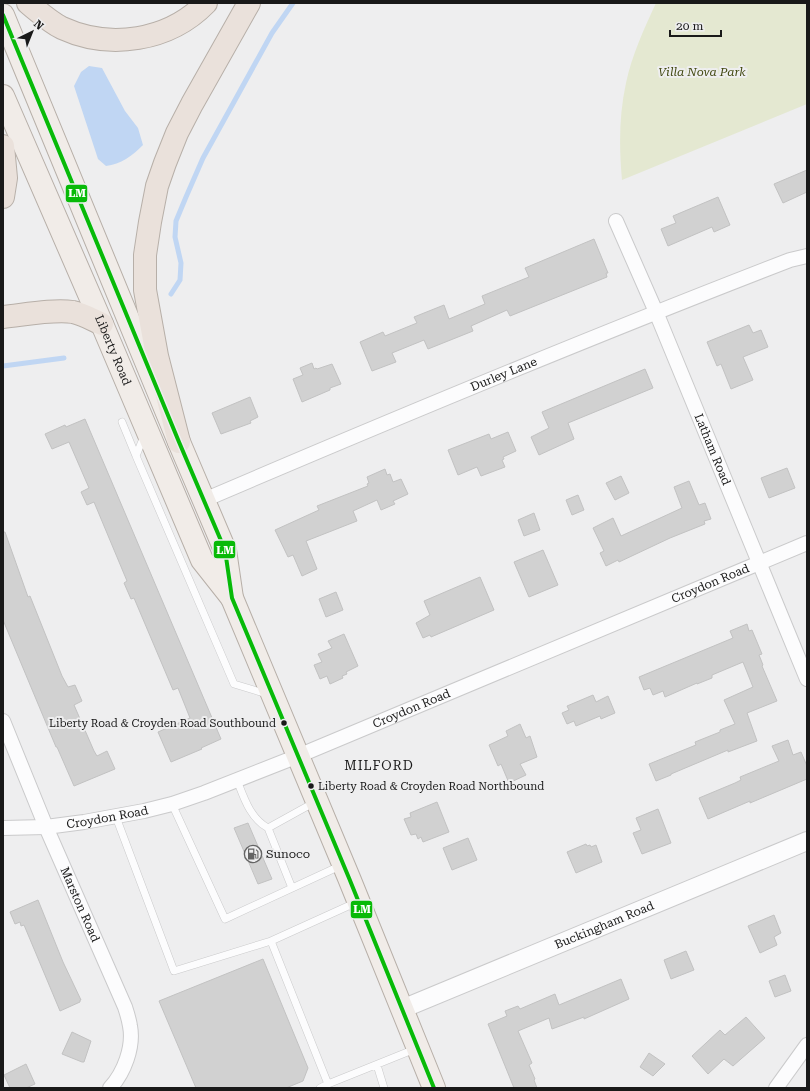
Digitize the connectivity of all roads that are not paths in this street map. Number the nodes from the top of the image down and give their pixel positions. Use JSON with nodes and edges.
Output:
{"nodes":[{"id":1,"x":28,"y":3,"type":"edge"},
{"id":2,"x":206,"y":3,"type":"edge"},
{"id":3,"x":249,"y":3,"type":"edge"},
{"id":4,"x":3,"y":14,"type":"edge"},
{"id":5,"x":3,"y":96,"type":"edge"},
{"id":6,"x":3,"y":146,"type":"edge"},
{"id":7,"x":3,"y":196,"type":"edge"},
{"id":8,"x":616,"y":221,"type":"dead end"},
{"id":9,"x":807,"y":256,"type":"edge"},
{"id":10,"x":656,"y":312,"type":"junction"},
{"id":11,"x":3,"y":317,"type":"edge"},
{"id":12,"x":102,"y":324,"type":"junction"},
{"id":13,"x":122,"y":422,"type":"dead end"},
{"id":14,"x":147,"y":429,"type":"junction"},
{"id":15,"x":179,"y":442,"type":"junction"},
{"id":16,"x":136,"y":456,"type":"junction"},
{"id":17,"x":204,"y":500,"type":"junction"},
{"id":18,"x":807,"y":544,"type":"edge"},
{"id":19,"x":759,"y":563,"type":"junction"},
{"id":20,"x":232,"y":598,"type":"junction"},
{"id":21,"x":807,"y":679,"type":"edge"},
{"id":22,"x":273,"y":696,"type":"junction"},
{"id":23,"x":3,"y":721,"type":"edge"},
{"id":24,"x":298,"y":756,"type":"junction"},
{"id":25,"x":237,"y":780,"type":"junction"},
{"id":26,"x":317,"y":801,"type":"junction"},
{"id":27,"x":172,"y":804,"type":"junction"},
{"id":28,"x":116,"y":817,"type":"junction"},
{"id":29,"x":46,"y":827,"type":"junction"},
{"id":30,"x":3,"y":828,"type":"edge"},
{"id":31,"x":268,"y":828,"type":"junction"},
{"id":32,"x":807,"y":841,"type":"edge"},
{"id":33,"x":343,"y":864,"type":"junction"},
{"id":34,"x":292,"y":888,"type":"junction"},
{"id":35,"x":358,"y":901,"type":"junction"},
{"id":36,"x":270,"y":941,"type":"junction"},
{"id":37,"x":402,"y":1009,"type":"junction"},
{"id":38,"x":807,"y":1045,"type":"edge"},
{"id":39,"x":418,"y":1048,"type":"junction"},
{"id":40,"x":377,"y":1065,"type":"junction"},
{"id":41,"x":328,"y":1084,"type":"junction"},
{"id":42,"x":110,"y":1088,"type":"edge"},
{"id":43,"x":320,"y":1088,"type":"edge"},
{"id":44,"x":384,"y":1088,"type":"edge"},
{"id":45,"x":434,"y":1088,"type":"edge"},
{"id":46,"x":776,"y":1088,"type":"edge"}],
"edges":[{"from":1,"to":2,"type":"highway"},
{"from":3,"to":15,"type":"highway"},
{"from":4,"to":15,"type":"main road","name":"Liberty Road"},
{"from":5,"to":12,"type":"main road","name":"Liberty Road"},
{"from":6,"to":7,"type":"highway"},
{"from":8,"to":10,"type":"street","name":"Latham Road"},
{"from":9,"to":10,"type":"street","name":"Durley Lane"},
{"from":10,"to":17,"type":"street","name":"Durley Lane"},
{"from":10,"to":19,"type":"street","name":"Latham Road"},
{"from":11,"to":12,"type":"highway"},
{"from":12,"to":14,"type":"main road","name":"Liberty Road"},
{"from":13,"to":16,"type":"lane"},
{"from":14,"to":16,"type":"lane"},
{"from":14,"to":20,"type":"main road","name":"Liberty Road"},
{"from":15,"to":17,"type":"main road","name":"Liberty Road"},
{"from":16,"to":22,"type":"lane"},
{"from":17,"to":20,"type":"main road","name":"Liberty Road"},
{"from":18,"to":19,"type":"street","name":"Croydon Road"},
{"from":19,"to":21,"type":"street","name":"Latham Road"},
{"from":19,"to":24,"type":"street","name":"Croydon Road"},
{"from":20,"to":22,"type":"main road","name":"Liberty Road"},
{"from":22,"to":24,"type":"main road","name":"Liberty Road"},
{"from":23,"to":29,"type":"street","name":"Marston Road"},
{"from":24,"to":25,"type":"street","name":"Croydon Road"},
{"from":24,"to":26,"type":"main road","name":"Liberty Road"},
{"from":25,"to":27,"type":"street","name":"Croydon Road"},
{"from":25,"to":31,"type":"lane"},
{"from":26,"to":31,"type":"lane"},
{"from":26,"to":33,"type":"main road","name":"Liberty Road"},
{"from":27,"to":28,"type":"street","name":"Croydon Road"},
{"from":27,"to":34,"type":"lane"},
{"from":28,"to":29,"type":"street","name":"Croydon Road"},
{"from":28,"to":36,"type":"lane"},
{"from":29,"to":30,"type":"street","name":"Croydon Road"},
{"from":29,"to":42,"type":"street","name":"Marston Road"},
{"from":31,"to":34,"type":"lane"},
{"from":32,"to":37,"type":"street","name":"Buckingham Road"},
{"from":33,"to":34,"type":"lane"},
{"from":33,"to":35,"type":"main road","name":"Liberty Road"},
{"from":35,"to":36,"type":"lane"},
{"from":35,"to":37,"type":"main road","name":"Liberty Road"},
{"from":36,"to":41,"type":"lane"},
{"from":37,"to":39,"type":"main road","name":"Liberty Road"},
{"from":38,"to":46,"type":"street"},
{"from":39,"to":40,"type":"lane"},
{"from":39,"to":45,"type":"main road","name":"Liberty Road"},
{"from":40,"to":41,"type":"lane"},
{"from":40,"to":44,"type":"lane"},
{"from":41,"to":43,"type":"lane"}]}
